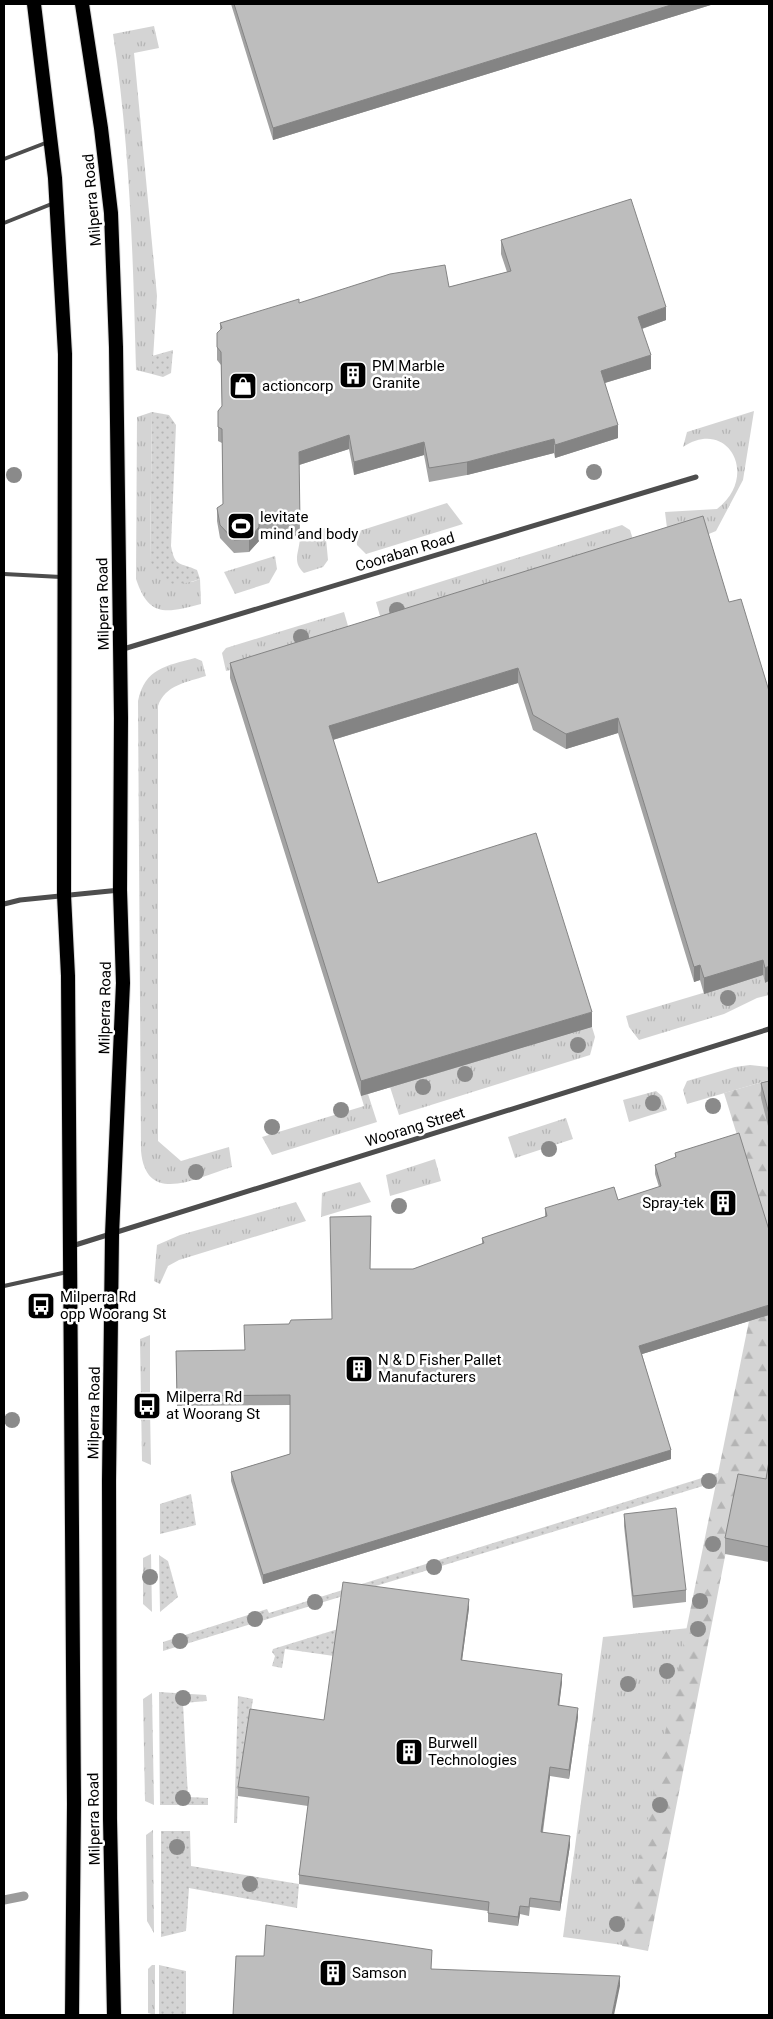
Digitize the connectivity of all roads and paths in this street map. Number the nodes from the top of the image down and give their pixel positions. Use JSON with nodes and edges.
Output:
{"nodes":[{"id":1,"x":34,"y":4,"type":"edge"},
{"id":2,"x":82,"y":4,"type":"edge"},
{"id":3,"x":51,"y":142,"type":"junction"},
{"id":4,"x":4,"y":159,"type":"edge"},
{"id":5,"x":56,"y":202,"type":"junction"},
{"id":6,"x":4,"y":223,"type":"edge"},
{"id":7,"x":696,"y":477,"type":"dead end"},
{"id":8,"x":4,"y":574,"type":"edge"},
{"id":9,"x":64,"y":577,"type":"junction"},
{"id":10,"x":120,"y":650,"type":"junction"},
{"id":11,"x":120,"y":890,"type":"junction"},
{"id":12,"x":64,"y":895,"type":"junction"},
{"id":13,"x":4,"y":904,"type":"edge"},
{"id":14,"x":769,"y":1029,"type":"edge"},
{"id":15,"x":112,"y":1235,"type":"junction"},
{"id":16,"x":69,"y":1247,"type":"junction"},
{"id":17,"x":70,"y":1271,"type":"junction"},
{"id":18,"x":4,"y":1286,"type":"edge"},
{"id":19,"x":72,"y":2015,"type":"edge"},
{"id":20,"x":114,"y":2015,"type":"edge"}],
"edges":[{"from":1,"to":3,"type":"highway","name":"Milperra Road"},
{"from":2,"to":10,"type":"highway","name":"Milperra Road"},
{"from":3,"to":4,"type":"lane"},
{"from":3,"to":5,"type":"highway","name":"Milperra Road"},
{"from":5,"to":6,"type":"lane"},
{"from":5,"to":9,"type":"highway","name":"Milperra Road"},
{"from":7,"to":10,"type":"street","name":"Cooraban Road"},
{"from":8,"to":9,"type":"lane"},
{"from":9,"to":12,"type":"highway","name":"Milperra Road"},
{"from":10,"to":11,"type":"highway","name":"Milperra Road"},
{"from":11,"to":12,"type":"street"},
{"from":11,"to":15,"type":"highway","name":"Milperra Road"},
{"from":12,"to":13,"type":"street"},
{"from":12,"to":16,"type":"highway","name":"Milperra Road"},
{"from":14,"to":15,"type":"street","name":"Woorang Street"},
{"from":15,"to":16,"type":"street","name":"Woorang Street"},
{"from":15,"to":20,"type":"highway","name":"Milperra Road"},
{"from":16,"to":17,"type":"highway","name":"Milperra Road"},
{"from":17,"to":18,"type":"lane"},
{"from":17,"to":19,"type":"highway","name":"Milperra Road"}]}
